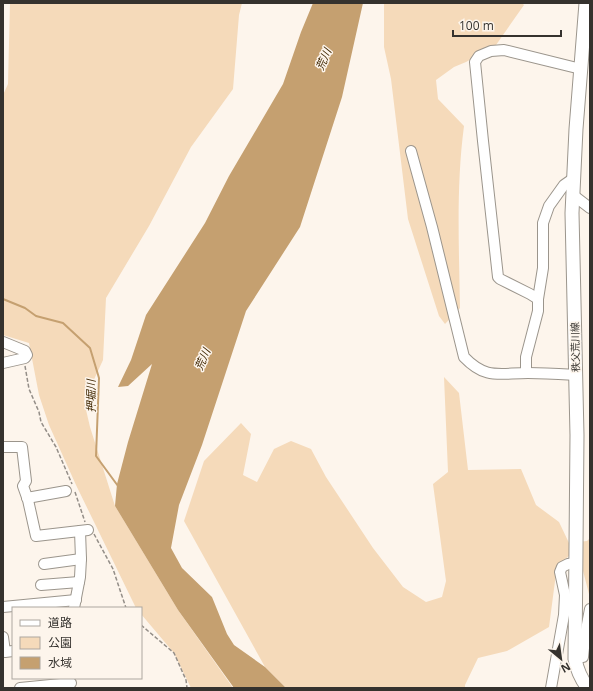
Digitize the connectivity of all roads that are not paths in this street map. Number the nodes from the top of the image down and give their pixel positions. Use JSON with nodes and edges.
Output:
{"nodes":[{"id":1,"x":586,"y":3,"type":"edge"},
{"id":2,"x":581,"y":69,"type":"junction"},
{"id":3,"x":411,"y":151,"type":"dead end"},
{"id":4,"x":574,"y":178,"type":"junction"},
{"id":5,"x":573,"y":195,"type":"junction"},
{"id":6,"x":590,"y":208,"type":"edge"},
{"id":7,"x":538,"y":299,"type":"junction"},
{"id":8,"x":3,"y":342,"type":"edge"},
{"id":9,"x":3,"y":364,"type":"edge"},
{"id":10,"x":526,"y":373,"type":"junction"},
{"id":11,"x":575,"y":375,"type":"junction"},
{"id":12,"x":3,"y":447,"type":"edge"},
{"id":13,"x":66,"y":491,"type":"dead end"},
{"id":14,"x":28,"y":498,"type":"junction"},
{"id":15,"x":81,"y":559,"type":"junction"},
{"id":16,"x":575,"y":563,"type":"junction"},
{"id":17,"x":44,"y":564,"type":"dead end"},
{"id":18,"x":79,"y":582,"type":"junction"},
{"id":19,"x":42,"y":585,"type":"dead end"},
{"id":20,"x":75,"y":604,"type":"edge"},
{"id":21,"x":3,"y":607,"type":"edge"},
{"id":22,"x":590,"y":609,"type":"edge"},
{"id":23,"x":3,"y":637,"type":"edge"},
{"id":24,"x":12,"y":650,"type":"edge"},
{"id":25,"x":575,"y":659,"type":"junction"},
{"id":26,"x":71,"y":683,"type":"edge"},
{"id":27,"x":20,"y":688,"type":"edge"},
{"id":28,"x":552,"y":688,"type":"edge"},
{"id":29,"x":588,"y":688,"type":"edge"}],
"edges":[{"from":1,"to":2,"type":"main road","name":"秩父荒川線"},
{"from":2,"to":4,"type":"main road","name":"秩父荒川線"},
{"from":2,"to":7,"type":"street"},
{"from":3,"to":10,"type":"street"},
{"from":4,"to":5,"type":"main road","name":"秩父荒川線"},
{"from":4,"to":7,"type":"street"},
{"from":5,"to":6,"type":"street"},
{"from":5,"to":11,"type":"main road","name":"秩父荒川線"},
{"from":7,"to":10,"type":"street"},
{"from":8,"to":9,"type":"street"},
{"from":10,"to":11,"type":"street"},
{"from":11,"to":16,"type":"main road","name":"秩父荒川線"},
{"from":12,"to":14,"type":"street"},
{"from":13,"to":14,"type":"street"},
{"from":14,"to":15,"type":"street"},
{"from":15,"to":17,"type":"street"},
{"from":15,"to":18,"type":"street"},
{"from":16,"to":25,"type":"main road","name":"秩父荒川線"},
{"from":16,"to":28,"type":"street"},
{"from":18,"to":19,"type":"street"},
{"from":18,"to":20,"type":"street"},
{"from":20,"to":21,"type":"street"},
{"from":22,"to":25,"type":"street"},
{"from":23,"to":24,"type":"street"},
{"from":25,"to":29,"type":"main road","name":"秩父荒川線"},
{"from":26,"to":27,"type":"street"}]}
